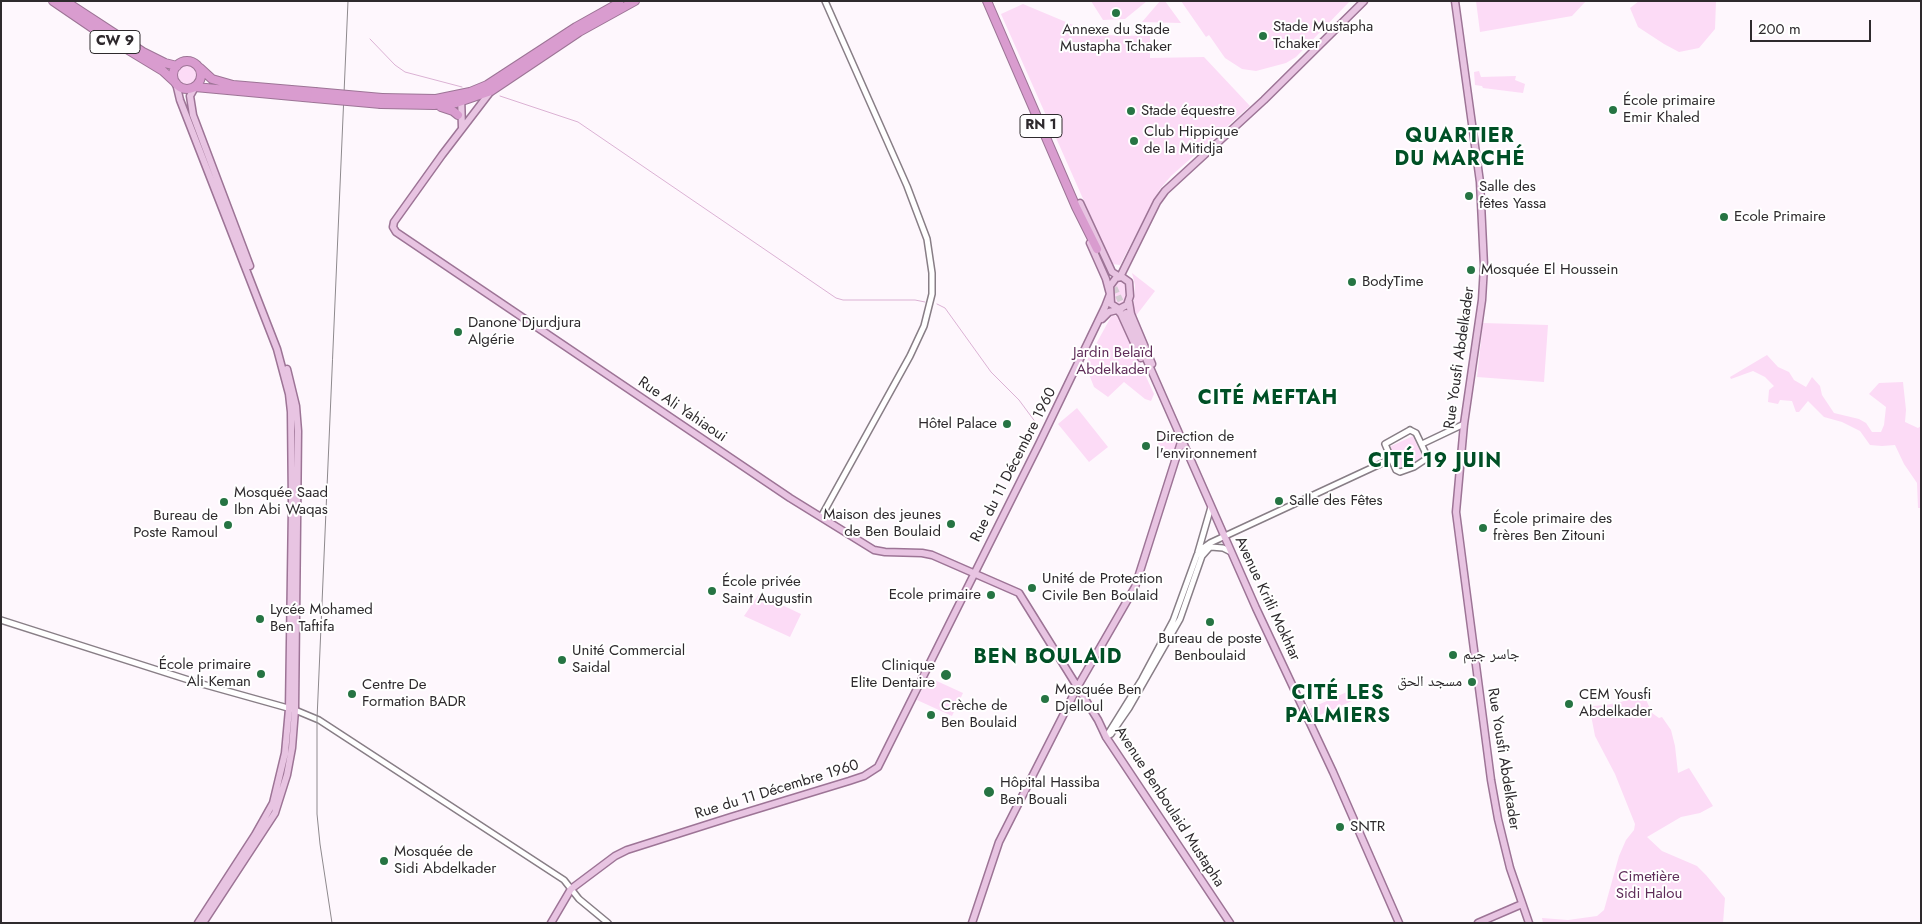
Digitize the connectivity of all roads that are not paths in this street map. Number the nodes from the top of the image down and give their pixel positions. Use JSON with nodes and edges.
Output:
{"nodes":[{"id":1,"x":53,"y":1,"type":"edge"},
{"id":2,"x":65,"y":1,"type":"edge"},
{"id":3,"x":623,"y":1,"type":"edge"},
{"id":4,"x":635,"y":1,"type":"edge"},
{"id":5,"x":825,"y":1,"type":"edge"},
{"id":6,"x":987,"y":1,"type":"edge"},
{"id":7,"x":992,"y":1,"type":"edge"},
{"id":8,"x":1364,"y":1,"type":"edge"},
{"id":9,"x":1455,"y":1,"type":"edge"},
{"id":10,"x":177,"y":66,"type":"junction"},
{"id":11,"x":200,"y":68,"type":"junction"},
{"id":12,"x":176,"y":83,"type":"junction"},
{"id":13,"x":195,"y":87,"type":"junction"},
{"id":14,"x":491,"y":91,"type":"junction"},
{"id":15,"x":314,"y":95,"type":"junction"},
{"id":16,"x":459,"y":99,"type":"junction"},
{"id":17,"x":381,"y":101,"type":"junction"},
{"id":18,"x":434,"y":105,"type":"junction"},
{"id":19,"x":458,"y":115,"type":"junction"},
{"id":20,"x":462,"y":128,"type":"junction"},
{"id":21,"x":1078,"y":205,"type":"junction"},
{"id":22,"x":1097,"y":249,"type":"joint"},
{"id":23,"x":1134,"y":250,"type":"junction"},
{"id":24,"x":1108,"y":268,"type":"junction"},
{"id":25,"x":1120,"y":277,"type":"junction"},
{"id":26,"x":1130,"y":284,"type":"junction"},
{"id":27,"x":1110,"y":294,"type":"junction"},
{"id":28,"x":1129,"y":302,"type":"junction"},
{"id":29,"x":1121,"y":310,"type":"junction"},
{"id":30,"x":1098,"y":324,"type":"junction"},
{"id":31,"x":1156,"y":382,"type":"junction"},
{"id":32,"x":1464,"y":424,"type":"junction"},
{"id":33,"x":1182,"y":439,"type":"junction"},
{"id":34,"x":1422,"y":444,"type":"junction"},
{"id":35,"x":1391,"y":459,"type":"junction"},
{"id":36,"x":1211,"y":507,"type":"junction"},
{"id":37,"x":821,"y":518,"type":"junction"},
{"id":38,"x":1226,"y":539,"type":"junction"},
{"id":39,"x":1211,"y":546,"type":"junction"},
{"id":40,"x":1232,"y":552,"type":"junction"},
{"id":41,"x":1197,"y":555,"type":"junction"},
{"id":42,"x":974,"y":573,"type":"junction"},
{"id":43,"x":1,"y":620,"type":"edge"},
{"id":44,"x":1078,"y":686,"type":"junction"},
{"id":45,"x":292,"y":710,"type":"junction"},
{"id":46,"x":1106,"y":737,"type":"junction"},
{"id":47,"x":571,"y":888,"type":"junction"},
{"id":48,"x":1522,"y":904,"type":"junction"},
{"id":49,"x":198,"y":923,"type":"edge"},
{"id":50,"x":203,"y":923,"type":"edge"},
{"id":51,"x":551,"y":923,"type":"edge"},
{"id":52,"x":608,"y":923,"type":"edge"},
{"id":53,"x":972,"y":923,"type":"edge"},
{"id":54,"x":1230,"y":923,"type":"edge"},
{"id":55,"x":1399,"y":923,"type":"edge"},
{"id":56,"x":1478,"y":923,"type":"edge"},
{"id":57,"x":1529,"y":923,"type":"edge"}],
"edges":[{"from":1,"to":12,"type":"highway","number":"CW 9"},
{"from":2,"to":10,"type":"highway","number":"CW 9"},
{"from":3,"to":16,"type":"highway"},
{"from":4,"to":14,"type":"highway"},
{"from":5,"to":37,"type":"street"},
{"from":6,"to":21,"type":"highway","number":"RN 1"},
{"from":7,"to":21,"type":"highway","number":"RN 1"},
{"from":8,"to":23,"type":"main road"},
{"from":9,"to":32,"type":"main road","name":"Rue Yousfi Abdelkader"},
{"from":10,"to":11,"type":"highway"},
{"from":10,"to":12,"type":"highway"},
{"from":11,"to":13,"type":"highway"},
{"from":11,"to":15,"type":"highway"},
{"from":12,"to":13,"type":"highway"},
{"from":12,"to":45,"type":"main road"},
{"from":13,"to":15,"type":"highway"},
{"from":13,"to":45,"type":"main road"},
{"from":14,"to":16,"type":"highway"},
{"from":14,"to":20,"type":"main road"},
{"from":15,"to":17,"type":"highway","bridge":true},
{"from":16,"to":17,"type":"highway"},
{"from":16,"to":18,"type":"highway"},
{"from":16,"to":19,"type":"main road"},
{"from":16,"to":20,"type":"main road"},
{"from":17,"to":18,"type":"highway"},
{"from":18,"to":19,"type":"highway"},
{"from":19,"to":20,"type":"main road"},
{"from":20,"to":37,"type":"main road","name":"Rue Ali Yahiaoui"},
{"from":21,"to":22,"type":"highway","number":"RN 1"},
{"from":21,"to":24,"type":"main road","number":"RN 1"},
{"from":21,"to":27,"type":"main road","number":"RN 1"},
{"from":22,"to":24,"type":"main road","number":"RN 1"},
{"from":23,"to":24,"type":"main road"},
{"from":23,"to":25,"type":"main road"},
{"from":23,"to":26,"type":"main road"},
{"from":24,"to":25,"type":"main road","number":"RN 1"},
{"from":25,"to":26,"type":"main road"},
{"from":25,"to":27,"type":"main road"},
{"from":26,"to":28,"type":"main road"},
{"from":27,"to":29,"type":"main road"},
{"from":27,"to":30,"type":"main road","name":"Rue du 11 Décembre 1960"},
{"from":28,"to":29,"type":"main road"},
{"from":28,"to":31,"type":"main road"},
{"from":29,"to":30,"type":"main road","name":"Rue du 11 Décembre 1960"},
{"from":29,"to":31,"type":"main road"},
{"from":30,"to":42,"type":"main road","name":"Rue du 11 Décembre 1960"},
{"from":31,"to":33,"type":"main road","name":"Avenue Kritli Mokhtar"},
{"from":32,"to":34,"type":"street"},
{"from":32,"to":48,"type":"main road","name":"Rue Yousfi Abdelkader"},
{"from":33,"to":36,"type":"main road","name":"Avenue Kritli Mokhtar"},
{"from":33,"to":44,"type":"main road"},
{"from":34,"to":35,"type":"street"},
{"from":34,"to":35,"type":"street"},
{"from":35,"to":38,"type":"street"},
{"from":36,"to":38,"type":"main road","name":"Avenue Kritli Mokhtar"},
{"from":36,"to":41,"type":"street"},
{"from":37,"to":42,"type":"main road","name":"Rue Ali Yahiaoui"},
{"from":38,"to":39,"type":"street"},
{"from":38,"to":40,"type":"main road","name":"Avenue Kritli Mokhtar"},
{"from":38,"to":41,"type":"street"},
{"from":39,"to":40,"type":"street"},
{"from":39,"to":46,"type":"street"},
{"from":40,"to":55,"type":"main road","name":"Avenue Kritli Mokhtar"},
{"from":41,"to":46,"type":"street"},
{"from":42,"to":44,"type":"main road","name":"Avenue Benboulaid Mustapha"},
{"from":42,"to":47,"type":"main road","name":"Rue du 11 Décembre 1960"},
{"from":43,"to":45,"type":"street"},
{"from":44,"to":46,"type":"main road","name":"Avenue Benboulaid Mustapha"},
{"from":44,"to":53,"type":"main road"},
{"from":45,"to":47,"type":"street"},
{"from":45,"to":49,"type":"main road"},
{"from":45,"to":50,"type":"main road"},
{"from":46,"to":54,"type":"main road","name":"Avenue Benboulaid Mustapha"},
{"from":47,"to":51,"type":"main road","name":"Rue du 11 Décembre 1960"},
{"from":47,"to":52,"type":"street"},
{"from":48,"to":56,"type":"main road"},
{"from":48,"to":57,"type":"main road","name":"Rue Yousfi Abdelkader"}]}
